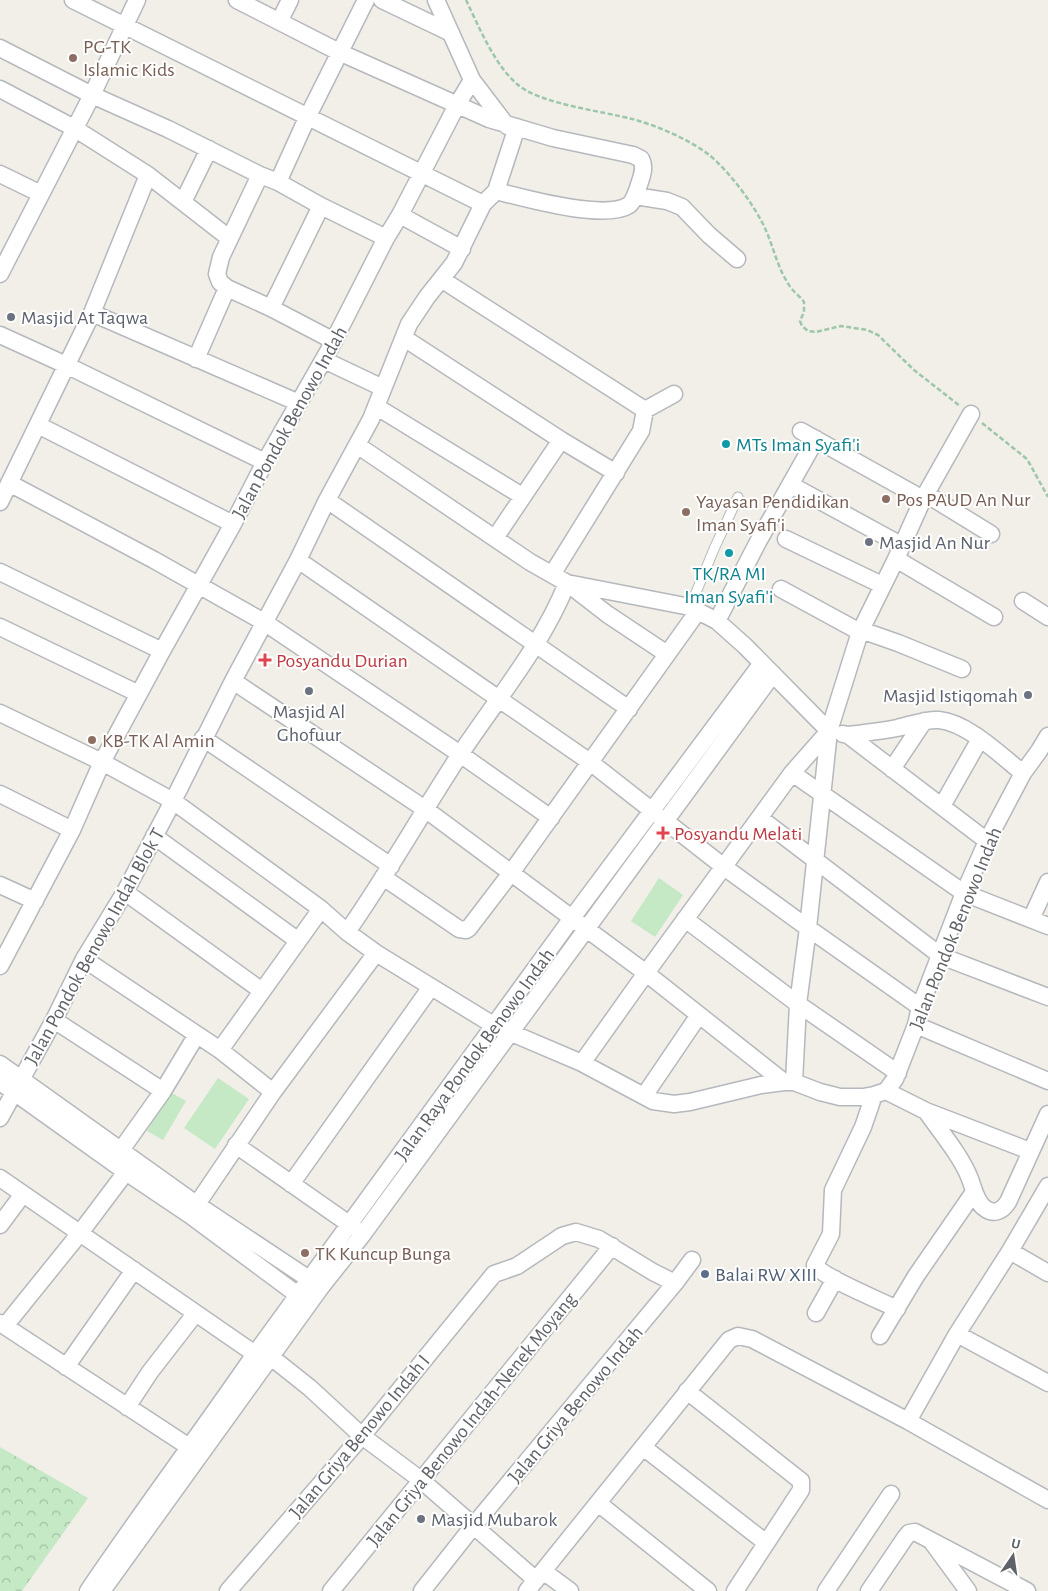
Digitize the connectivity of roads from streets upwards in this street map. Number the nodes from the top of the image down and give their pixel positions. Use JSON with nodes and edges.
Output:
{"nodes":[{"id":1,"x":72,"y":0,"type":"edge"},
{"id":2,"x":137,"y":0,"type":"edge"},
{"id":3,"x":238,"y":0,"type":"edge"},
{"id":4,"x":290,"y":0,"type":"edge"},
{"id":5,"x":366,"y":0,"type":"edge"},
{"id":6,"x":382,"y":0,"type":"edge"},
{"id":7,"x":436,"y":0,"type":"edge"},
{"id":8,"x":280,"y":20,"type":"junction"},
{"id":9,"x":124,"y":26,"type":"junction"},
{"id":10,"x":451,"y":33,"type":"junction"},
{"id":11,"x":0,"y":48,"type":"edge"},
{"id":12,"x":339,"y":52,"type":"junction"},
{"id":13,"x":472,"y":80,"type":"junction"},
{"id":14,"x":0,"y":89,"type":"edge"},
{"id":15,"x":92,"y":95,"type":"junction"},
{"id":16,"x":457,"y":105,"type":"junction"},
{"id":17,"x":307,"y":118,"type":"junction"},
{"id":18,"x":512,"y":126,"type":"junction"},
{"id":19,"x":74,"y":128,"type":"junction"},
{"id":20,"x":209,"y":149,"type":"junction"},
{"id":21,"x":422,"y":173,"type":"junction"},
{"id":22,"x":0,"y":174,"type":"edge"},
{"id":23,"x":148,"y":175,"type":"junction"},
{"id":24,"x":260,"y":175,"type":"junction"},
{"id":25,"x":278,"y":182,"type":"junction"},
{"id":26,"x":496,"y":191,"type":"junction"},
{"id":27,"x":41,"y":194,"type":"junction"},
{"id":28,"x":635,"y":196,"type":"junction"},
{"id":29,"x":183,"y":202,"type":"junction"},
{"id":30,"x":483,"y":204,"type":"junction"},
{"id":31,"x":321,"y":206,"type":"junction"},
{"id":32,"x":400,"y":215,"type":"junction"},
{"id":33,"x":229,"y":238,"type":"junction"},
{"id":34,"x":386,"y":238,"type":"junction"},
{"id":35,"x":462,"y":249,"type":"junction"},
{"id":36,"x":737,"y":259,"type":"dead end"},
{"id":37,"x":2,"y":265,"type":"edge"},
{"id":38,"x":441,"y":279,"type":"junction"},
{"id":39,"x":227,"y":288,"type":"junction"},
{"id":40,"x":271,"y":308,"type":"junction"},
{"id":41,"x":92,"y":313,"type":"junction"},
{"id":42,"x":0,"y":336,"type":"edge"},
{"id":43,"x":404,"y":338,"type":"junction"},
{"id":44,"x":334,"y":341,"type":"junction"},
{"id":45,"x":196,"y":358,"type":"junction"},
{"id":46,"x":324,"y":360,"type":"junction"},
{"id":47,"x":66,"y":365,"type":"junction"},
{"id":48,"x":383,"y":388,"type":"junction"},
{"id":49,"x":674,"y":394,"type":"dead end"},
{"id":50,"x":299,"y":403,"type":"junction"},
{"id":51,"x":376,"y":407,"type":"junction"},
{"id":52,"x":644,"y":410,"type":"junction"},
{"id":53,"x":970,"y":418,"type":"road end"},
{"id":54,"x":38,"y":425,"type":"junction"},
{"id":55,"x":801,"y":431,"type":"dead end"},
{"id":56,"x":816,"y":439,"type":"junction"},
{"id":57,"x":560,"y":440,"type":"junction"},
{"id":58,"x":357,"y":445,"type":"junction"},
{"id":59,"x":265,"y":462,"type":"junction"},
{"id":60,"x":616,"y":473,"type":"junction"},
{"id":61,"x":9,"y":483,"type":"junction"},
{"id":62,"x":791,"y":485,"type":"junction"},
{"id":63,"x":522,"y":496,"type":"junction"},
{"id":64,"x":925,"y":496,"type":"junction"},
{"id":65,"x":327,"y":500,"type":"junction"},
{"id":66,"x":0,"y":502,"type":"edge"},
{"id":67,"x":233,"y":524,"type":"junction"},
{"id":68,"x":991,"y":534,"type":"dead end"},
{"id":69,"x":495,"y":538,"type":"junction"},
{"id":70,"x":786,"y":539,"type":"dead end"},
{"id":71,"x":899,"y":552,"type":"junction"},
{"id":72,"x":298,"y":560,"type":"junction"},
{"id":73,"x":0,"y":572,"type":"edge"},
{"id":74,"x":553,"y":574,"type":"junction"},
{"id":75,"x":567,"y":583,"type":"junction"},
{"id":76,"x":882,"y":585,"type":"junction"},
{"id":77,"x":198,"y":586,"type":"junction"},
{"id":78,"x":780,"y":589,"type":"dead end"},
{"id":79,"x":1023,"y":601,"type":"dead end"},
{"id":80,"x":694,"y":609,"type":"junction"},
{"id":81,"x":994,"y":617,"type":"dead end"},
{"id":82,"x":1048,"y":617,"type":"edge"},
{"id":83,"x":717,"y":621,"type":"junction"},
{"id":84,"x":264,"y":622,"type":"junction"},
{"id":85,"x":0,"y":627,"type":"edge"},
{"id":86,"x":860,"y":631,"type":"junction"},
{"id":87,"x":535,"y":644,"type":"junction"},
{"id":88,"x":162,"y":650,"type":"junction"},
{"id":89,"x":666,"y":654,"type":"junction"},
{"id":90,"x":767,"y":668,"type":"junction"},
{"id":91,"x":962,"y":669,"type":"dead end"},
{"id":92,"x":233,"y":681,"type":"junction"},
{"id":93,"x":139,"y":694,"type":"junction"},
{"id":94,"x":500,"y":699,"type":"junction"},
{"id":95,"x":630,"y":709,"type":"junction"},
{"id":96,"x":0,"y":713,"type":"edge"},
{"id":97,"x":924,"y":721,"type":"junction"},
{"id":98,"x":829,"y":732,"type":"junction"},
{"id":99,"x":848,"y":735,"type":"junction"},
{"id":100,"x":1048,"y":736,"type":"edge"},
{"id":101,"x":203,"y":738,"type":"junction"},
{"id":102,"x":980,"y":739,"type":"junction"},
{"id":103,"x":460,"y":754,"type":"junction"},
{"id":104,"x":102,"y":762,"type":"junction"},
{"id":105,"x":590,"y":762,"type":"junction"},
{"id":106,"x":892,"y":769,"type":"junction"},
{"id":107,"x":792,"y":773,"type":"junction"},
{"id":108,"x":1022,"y":773,"type":"junction"},
{"id":109,"x":0,"y":794,"type":"edge"},
{"id":110,"x":823,"y":795,"type":"junction"},
{"id":111,"x":172,"y":801,"type":"junction"},
{"id":112,"x":942,"y":806,"type":"junction"},
{"id":113,"x":425,"y":809,"type":"junction"},
{"id":114,"x":658,"y":816,"type":"junction"},
{"id":115,"x":551,"y":818,"type":"junction"},
{"id":116,"x":760,"y":818,"type":"junction"},
{"id":117,"x":72,"y":830,"type":"junction"},
{"id":118,"x":154,"y":836,"type":"junction"},
{"id":119,"x":987,"y":841,"type":"junction"},
{"id":120,"x":815,"y":859,"type":"junction"},
{"id":121,"x":724,"y":867,"type":"junction"},
{"id":122,"x":387,"y":872,"type":"junction"},
{"id":123,"x":511,"y":873,"type":"junction"},
{"id":124,"x":1048,"y":882,"type":"edge"},
{"id":125,"x":0,"y":885,"type":"edge"},
{"id":126,"x":124,"y":892,"type":"junction"},
{"id":127,"x":964,"y":893,"type":"junction"},
{"id":128,"x":35,"y":901,"type":"junction"},
{"id":129,"x":321,"y":909,"type":"junction"},
{"id":130,"x":572,"y":918,"type":"junction"},
{"id":131,"x":685,"y":919,"type":"junction"},
{"id":132,"x":1031,"y":920,"type":"junction"},
{"id":133,"x":1048,"y":926,"type":"edge"},
{"id":134,"x":808,"y":928,"type":"junction"},
{"id":135,"x":585,"y":929,"type":"junction"},
{"id":136,"x":347,"y":932,"type":"junction"},
{"id":137,"x":297,"y":940,"type":"junction"},
{"id":138,"x":376,"y":953,"type":"junction"},
{"id":139,"x":941,"y":956,"type":"junction"},
{"id":140,"x":84,"y":959,"type":"junction"},
{"id":141,"x":1,"y":963,"type":"edge"},
{"id":142,"x":646,"y":973,"type":"junction"},
{"id":143,"x":431,"y":987,"type":"junction"},
{"id":144,"x":262,"y":991,"type":"junction"},
{"id":145,"x":1048,"y":997,"type":"edge"},
{"id":146,"x":798,"y":1004,"type":"junction"},
{"id":147,"x":920,"y":1007,"type":"junction"},
{"id":148,"x":699,"y":1015,"type":"junction"},
{"id":149,"x":54,"y":1020,"type":"junction"},
{"id":150,"x":916,"y":1025,"type":"junction"},
{"id":151,"x":494,"y":1026,"type":"junction"},
{"id":152,"x":511,"y":1032,"type":"junction"},
{"id":153,"x":196,"y":1036,"type":"junction"},
{"id":154,"x":220,"y":1050,"type":"junction"},
{"id":155,"x":0,"y":1064,"type":"edge"},
{"id":156,"x":582,"y":1064,"type":"junction"},
{"id":157,"x":898,"y":1073,"type":"junction"},
{"id":158,"x":1048,"y":1081,"type":"edge"},
{"id":159,"x":0,"y":1082,"type":"edge"},
{"id":160,"x":789,"y":1082,"type":"junction"},
{"id":161,"x":19,"y":1085,"type":"junction"},
{"id":162,"x":163,"y":1091,"type":"junction"},
{"id":163,"x":273,"y":1092,"type":"junction"},
{"id":164,"x":880,"y":1093,"type":"junction"},
{"id":165,"x":644,"y":1096,"type":"junction"},
{"id":166,"x":926,"y":1111,"type":"junction"},
{"id":167,"x":1048,"y":1114,"type":"edge"},
{"id":168,"x":0,"y":1118,"type":"edge"},
{"id":169,"x":236,"y":1145,"type":"junction"},
{"id":170,"x":121,"y":1150,"type":"junction"},
{"id":171,"x":1030,"y":1151,"type":"junction"},
{"id":172,"x":130,"y":1166,"type":"junction"},
{"id":173,"x":0,"y":1178,"type":"edge"},
{"id":174,"x":291,"y":1184,"type":"junction"},
{"id":175,"x":1048,"y":1186,"type":"edge"},
{"id":176,"x":974,"y":1192,"type":"junction"},
{"id":177,"x":23,"y":1194,"type":"junction"},
{"id":178,"x":193,"y":1210,"type":"junction"},
{"id":179,"x":0,"y":1225,"type":"edge"},
{"id":180,"x":357,"y":1229,"type":"junction"},
{"id":181,"x":80,"y":1233,"type":"junction"},
{"id":182,"x":612,"y":1246,"type":"junction"},
{"id":183,"x":1010,"y":1251,"type":"junction"},
{"id":184,"x":692,"y":1260,"type":"dead end"},
{"id":185,"x":134,"y":1270,"type":"junction"},
{"id":186,"x":1048,"y":1273,"type":"edge"},
{"id":187,"x":835,"y":1279,"type":"junction"},
{"id":188,"x":675,"y":1283,"type":"junction"},
{"id":189,"x":316,"y":1284,"type":"junction"},
{"id":190,"x":304,"y":1300,"type":"junction"},
{"id":191,"x":897,"y":1309,"type":"junction"},
{"id":192,"x":816,"y":1313,"type":"dead end"},
{"id":193,"x":195,"y":1314,"type":"junction"},
{"id":194,"x":3,"y":1325,"type":"edge"},
{"id":195,"x":957,"y":1334,"type":"junction"},
{"id":196,"x":880,"y":1336,"type":"dead end"},
{"id":197,"x":263,"y":1356,"type":"junction"},
{"id":198,"x":66,"y":1367,"type":"junction"},
{"id":199,"x":1048,"y":1383,"type":"edge"},
{"id":200,"x":687,"y":1391,"type":"junction"},
{"id":201,"x":127,"y":1407,"type":"junction"},
{"id":202,"x":908,"y":1421,"type":"junction"},
{"id":203,"x":362,"y":1436,"type":"junction"},
{"id":204,"x":644,"y":1447,"type":"junction"},
{"id":205,"x":194,"y":1452,"type":"junction"},
{"id":206,"x":421,"y":1480,"type":"junction"},
{"id":207,"x":892,"y":1494,"type":"dead end"},
{"id":208,"x":1048,"y":1500,"type":"edge"},
{"id":209,"x":598,"y":1504,"type":"junction"},
{"id":210,"x":474,"y":1525,"type":"junction"},
{"id":211,"x":930,"y":1539,"type":"junction"},
{"id":212,"x":765,"y":1542,"type":"junction"},
{"id":213,"x":535,"y":1581,"type":"edge"},
{"id":214,"x":96,"y":1589,"type":"edge"},
{"id":215,"x":228,"y":1591,"type":"edge"},
{"id":216,"x":331,"y":1591,"type":"edge"},
{"id":217,"x":422,"y":1591,"type":"edge"},
{"id":218,"x":570,"y":1591,"type":"edge"},
{"id":219,"x":708,"y":1591,"type":"edge"},
{"id":220,"x":735,"y":1591,"type":"edge"},
{"id":221,"x":826,"y":1591,"type":"edge"},
{"id":222,"x":869,"y":1591,"type":"edge"},
{"id":223,"x":968,"y":1591,"type":"edge"},
{"id":224,"x":1027,"y":1591,"type":"edge"}],
"edges":[{"from":1,"to":9,"type":"street"},
{"from":2,"to":9,"type":"street"},
{"from":3,"to":8,"type":"street"},
{"from":4,"to":8,"type":"street"},
{"from":5,"to":12,"type":"street"},
{"from":6,"to":10,"type":"street"},
{"from":7,"to":10,"type":"street"},
{"from":8,"to":12,"type":"street"},
{"from":9,"to":15,"type":"street"},
{"from":9,"to":17,"type":"street"},
{"from":10,"to":13,"type":"street"},
{"from":11,"to":15,"type":"street"},
{"from":12,"to":16,"type":"street"},
{"from":12,"to":17,"type":"street"},
{"from":13,"to":16,"type":"street","name":"Jalan Pondok Benowo Indah"},
{"from":13,"to":18,"type":"street"},
{"from":14,"to":19,"type":"street"},
{"from":15,"to":19,"type":"street"},
{"from":15,"to":20,"type":"street"},
{"from":16,"to":18,"type":"street"},
{"from":16,"to":21,"type":"street","name":"Jalan Pondok Benowo Indah"},
{"from":17,"to":21,"type":"street"},
{"from":17,"to":25,"type":"street"},
{"from":18,"to":26,"type":"street"},
{"from":18,"to":28,"type":"street"},
{"from":19,"to":23,"type":"street"},
{"from":19,"to":27,"type":"street"},
{"from":20,"to":24,"type":"street"},
{"from":20,"to":29,"type":"street"},
{"from":21,"to":30,"type":"street"},
{"from":21,"to":32,"type":"street","name":"Jalan Pondok Benowo Indah"},
{"from":22,"to":27,"type":"street"},
{"from":23,"to":29,"type":"street"},
{"from":23,"to":41,"type":"street"},
{"from":24,"to":25,"type":"street"},
{"from":24,"to":33,"type":"street"},
{"from":25,"to":31,"type":"street"},
{"from":26,"to":28,"type":"street"},
{"from":26,"to":30,"type":"street","name":"Jalan Pondok Benowo Indah Blok T"},
{"from":27,"to":37,"type":"street"},
{"from":28,"to":36,"type":"street"},
{"from":29,"to":33,"type":"street"},
{"from":30,"to":35,"type":"street","name":"Jalan Pondok Benowo Indah Blok T"},
{"from":31,"to":34,"type":"street"},
{"from":31,"to":40,"type":"street"},
{"from":32,"to":34,"type":"street","name":"Jalan Pondok Benowo Indah"},
{"from":32,"to":35,"type":"street"},
{"from":33,"to":39,"type":"street"},
{"from":34,"to":44,"type":"street","name":"Jalan Pondok Benowo Indah"},
{"from":35,"to":38,"type":"street","name":"Jalan Pondok Benowo Indah Blok T"},
{"from":38,"to":43,"type":"street","name":"Jalan Pondok Benowo Indah Blok T"},
{"from":38,"to":52,"type":"street"},
{"from":39,"to":40,"type":"street"},
{"from":39,"to":45,"type":"street"},
{"from":40,"to":44,"type":"street"},
{"from":41,"to":45,"type":"street"},
{"from":41,"to":47,"type":"street"},
{"from":42,"to":47,"type":"street"},
{"from":43,"to":48,"type":"street","name":"Jalan Pondok Benowo Indah Blok T"},
{"from":43,"to":57,"type":"street"},
{"from":44,"to":46,"type":"street","name":"Jalan Pondok Benowo Indah"},
{"from":45,"to":50,"type":"street"},
{"from":46,"to":48,"type":"street"},
{"from":46,"to":50,"type":"street","name":"Jalan Pondok Benowo Indah"},
{"from":47,"to":54,"type":"street"},
{"from":47,"to":59,"type":"street"},
{"from":48,"to":51,"type":"street","name":"Jalan Pondok Benowo Indah Blok T"},
{"from":49,"to":52,"type":"street"},
{"from":50,"to":59,"type":"street","name":"Jalan Pondok Benowo Indah"},
{"from":51,"to":58,"type":"street","name":"Jalan Pondok Benowo Indah Blok T"},
{"from":51,"to":63,"type":"street"},
{"from":52,"to":60,"type":"street"},
{"from":53,"to":64,"type":"street"},
{"from":54,"to":61,"type":"street"},
{"from":54,"to":67,"type":"street"},
{"from":55,"to":56,"type":"street"},
{"from":56,"to":62,"type":"street"},
{"from":56,"to":64,"type":"street"},
{"from":57,"to":60,"type":"street"},
{"from":57,"to":63,"type":"street"},
{"from":58,"to":65,"type":"street","name":"Jalan Pondok Benowo Indah Blok T"},
{"from":58,"to":69,"type":"street"},
{"from":59,"to":67,"type":"street","name":"Jalan Pondok Benowo Indah"},
{"from":60,"to":74,"type":"street"},
{"from":61,"to":66,"type":"street"},
{"from":61,"to":77,"type":"street"},
{"from":62,"to":71,"type":"street"},
{"from":62,"to":83,"type":"street"},
{"from":63,"to":69,"type":"street"},
{"from":64,"to":68,"type":"street"},
{"from":64,"to":71,"type":"street"},
{"from":65,"to":72,"type":"street","name":"Jalan Pondok Benowo Indah Blok T"},
{"from":65,"to":87,"type":"street"},
{"from":67,"to":77,"type":"street","name":"Jalan Pondok Benowo Indah"},
{"from":69,"to":74,"type":"street"},
{"from":70,"to":76,"type":"street"},
{"from":71,"to":76,"type":"street"},
{"from":71,"to":81,"type":"street"},
{"from":72,"to":84,"type":"street","name":"Jalan Pondok Benowo Indah Blok T"},
{"from":72,"to":94,"type":"street"},
{"from":73,"to":88,"type":"street"},
{"from":74,"to":75,"type":"street"},
{"from":75,"to":80,"type":"street"},
{"from":75,"to":87,"type":"street"},
{"from":75,"to":89,"type":"street"},
{"from":76,"to":86,"type":"street"},
{"from":77,"to":84,"type":"street"},
{"from":77,"to":88,"type":"street","name":"Jalan Pondok Benowo Indah"},
{"from":78,"to":86,"type":"street"},
{"from":79,"to":82,"type":"street"},
{"from":80,"to":83,"type":"street"},
{"from":80,"to":89,"type":"street"},
{"from":83,"to":90,"type":"street"},
{"from":84,"to":92,"type":"street","name":"Jalan Pondok Benowo Indah Blok T"},
{"from":84,"to":103,"type":"street"},
{"from":85,"to":93,"type":"street"},
{"from":86,"to":91,"type":"street"},
{"from":86,"to":98,"type":"street"},
{"from":87,"to":94,"type":"street"},
{"from":87,"to":95,"type":"street"},
{"from":88,"to":93,"type":"street","name":"Jalan Pondok Benowo Indah"},
{"from":89,"to":95,"type":"street"},
{"from":90,"to":98,"type":"street"},
{"from":90,"to":114,"type":"street","name":"Jalan Raya Pondok Benowo Indah"},
{"from":92,"to":101,"type":"street","name":"Jalan Pondok Benowo Indah Blok T"},
{"from":92,"to":113,"type":"street"},
{"from":93,"to":104,"type":"street","name":"Jalan Pondok Benowo Indah"},
{"from":94,"to":103,"type":"street"},
{"from":94,"to":105,"type":"street"},
{"from":95,"to":105,"type":"street"},
{"from":96,"to":104,"type":"street"},
{"from":97,"to":99,"type":"street"},
{"from":97,"to":102,"type":"street"},
{"from":97,"to":106,"type":"street"},
{"from":98,"to":99,"type":"street"},
{"from":98,"to":107,"type":"street"},
{"from":98,"to":110,"type":"street"},
{"from":99,"to":106,"type":"street"},
{"from":100,"to":108,"type":"street","name":"Jalan Pondok Benowo Indah"},
{"from":101,"to":111,"type":"street","name":"Jalan Pondok Benowo Indah Blok T"},
{"from":101,"to":122,"type":"street"},
{"from":102,"to":108,"type":"street"},
{"from":102,"to":112,"type":"street"},
{"from":103,"to":113,"type":"street"},
{"from":103,"to":115,"type":"street"},
{"from":104,"to":111,"type":"street"},
{"from":104,"to":117,"type":"street"},
{"from":105,"to":114,"type":"street"},
{"from":105,"to":115,"type":"street"},
{"from":106,"to":112,"type":"street"},
{"from":107,"to":110,"type":"street"},
{"from":107,"to":116,"type":"street"},
{"from":108,"to":119,"type":"street","name":"Jalan Pondok Benowo Indah"},
{"from":109,"to":117,"type":"street"},
{"from":110,"to":120,"type":"street"},
{"from":110,"to":127,"type":"street"},
{"from":111,"to":118,"type":"street","name":"Jalan Pondok Benowo Indah Blok T"},
{"from":111,"to":129,"type":"street"},
{"from":112,"to":119,"type":"street"},
{"from":113,"to":122,"type":"street"},
{"from":113,"to":123,"type":"street"},
{"from":114,"to":121,"type":"street"},
{"from":114,"to":130,"type":"street","name":"Jalan Raya Pondok Benowo Indah"},
{"from":114,"to":135,"type":"street","name":"Jalan Raya Pondok Benowo Indah"},
{"from":115,"to":123,"type":"street"},
{"from":116,"to":120,"type":"street"},
{"from":116,"to":121,"type":"street"},
{"from":117,"to":128,"type":"street"},
{"from":118,"to":126,"type":"street","name":"Jalan Pondok Benowo Indah Blok T"},
{"from":118,"to":137,"type":"street"},
{"from":119,"to":127,"type":"street","name":"Jalan Pondok Benowo Indah"},
{"from":120,"to":134,"type":"street"},
{"from":120,"to":139,"type":"street"},
{"from":121,"to":131,"type":"street"},
{"from":121,"to":134,"type":"street"},
{"from":122,"to":123,"type":"street"},
{"from":122,"to":136,"type":"street"},
{"from":123,"to":130,"type":"street"},
{"from":124,"to":132,"type":"street"},
{"from":125,"to":128,"type":"street"},
{"from":126,"to":140,"type":"street","name":"Jalan Pondok Benowo Indah Blok T"},
{"from":126,"to":144,"type":"street"},
{"from":127,"to":132,"type":"street"},
{"from":127,"to":139,"type":"street","name":"Jalan Pondok Benowo Indah"},
{"from":128,"to":141,"type":"street"},
{"from":129,"to":136,"type":"street"},
{"from":129,"to":137,"type":"street"},
{"from":130,"to":135,"type":"street"},
{"from":130,"to":151,"type":"street","name":"Jalan Raya Pondok Benowo Indah"},
{"from":131,"to":142,"type":"street"},
{"from":131,"to":146,"type":"street"},
{"from":132,"to":133,"type":"street"},
{"from":134,"to":146,"type":"street"},
{"from":134,"to":147,"type":"street"},
{"from":135,"to":142,"type":"street"},
{"from":135,"to":152,"type":"street","name":"Jalan Raya Pondok Benowo Indah"},
{"from":136,"to":138,"type":"street"},
{"from":137,"to":144,"type":"street"},
{"from":138,"to":143,"type":"street"},
{"from":138,"to":163,"type":"street"},
{"from":139,"to":145,"type":"street"},
{"from":139,"to":147,"type":"street","name":"Jalan Pondok Benowo Indah"},
{"from":140,"to":149,"type":"street","name":"Jalan Pondok Benowo Indah Blok T"},
{"from":140,"to":153,"type":"street"},
{"from":142,"to":148,"type":"street"},
{"from":142,"to":156,"type":"street"},
{"from":143,"to":151,"type":"street"},
{"from":143,"to":174,"type":"street"},
{"from":144,"to":154,"type":"street"},
{"from":146,"to":157,"type":"street"},
{"from":146,"to":160,"type":"street"},
{"from":147,"to":150,"type":"street","name":"Jalan Pondok Benowo Indah"},
{"from":148,"to":160,"type":"street"},
{"from":148,"to":165,"type":"street"},
{"from":149,"to":161,"type":"street","name":"Jalan Pondok Benowo Indah Blok T"},
{"from":149,"to":162,"type":"street"},
{"from":150,"to":157,"type":"street","name":"Jalan Pondok Benowo Indah"},
{"from":150,"to":158,"type":"street"},
{"from":151,"to":152,"type":"street"},
{"from":151,"to":180,"type":"street","name":"Jalan Raya Pondok Benowo Indah"},
{"from":152,"to":156,"type":"street"},
{"from":152,"to":180,"type":"street","name":"Jalan Raya Pondok Benowo Indah"},
{"from":153,"to":154,"type":"street"},
{"from":153,"to":162,"type":"street"},
{"from":154,"to":163,"type":"street"},
{"from":155,"to":161,"type":"street"},
{"from":156,"to":165,"type":"street"},
{"from":157,"to":164,"type":"street","name":"Jalan Pondok Benowo Indah"},
{"from":159,"to":161,"type":"street"},
{"from":160,"to":164,"type":"street"},
{"from":160,"to":165,"type":"street"},
{"from":161,"to":168,"type":"street","name":"Jalan Pondok Benowo Indah Blok T"},
{"from":161,"to":170,"type":"street"},
{"from":161,"to":172,"type":"street"},
{"from":162,"to":170,"type":"street"},
{"from":163,"to":169,"type":"street"},
{"from":164,"to":166,"type":"street"},
{"from":164,"to":187,"type":"street","name":"Jalan Pondok Benowo Indah"},
{"from":166,"to":171,"type":"street"},
{"from":166,"to":176,"type":"street"},
{"from":167,"to":171,"type":"street"},
{"from":169,"to":174,"type":"street"},
{"from":169,"to":178,"type":"street"},
{"from":170,"to":172,"type":"street"},
{"from":171,"to":176,"type":"street"},
{"from":172,"to":178,"type":"street"},
{"from":172,"to":181,"type":"street"},
{"from":173,"to":177,"type":"street"},
{"from":174,"to":180,"type":"street"},
{"from":175,"to":183,"type":"street"},
{"from":176,"to":191,"type":"street"},
{"from":177,"to":179,"type":"street"},
{"from":177,"to":181,"type":"street"},
{"from":178,"to":189,"type":"street"},
{"from":178,"to":190,"type":"street"},
{"from":180,"to":189,"type":"street","name":"Jalan Raya Pondok Benowo Indah"},
{"from":181,"to":185,"type":"street"},
{"from":181,"to":194,"type":"street"},
{"from":182,"to":188,"type":"street"},
{"from":182,"to":203,"type":"street","name":"Jalan Griya Benowo Indah I"},
{"from":182,"to":206,"type":"street","name":"Jalan Griya Benowo Indah-Nenek Moyang"},
{"from":183,"to":186,"type":"street"},
{"from":183,"to":195,"type":"street"},
{"from":184,"to":188,"type":"street","name":"Jalan Griya Benowo Indah"},
{"from":185,"to":193,"type":"street"},
{"from":185,"to":198,"type":"street"},
{"from":187,"to":191,"type":"street"},
{"from":187,"to":192,"type":"street"},
{"from":188,"to":210,"type":"street","name":"Jalan Griya Benowo Indah"},
{"from":189,"to":190,"type":"street","name":"Jalan Raya Pondok Benowo Indah"},
{"from":190,"to":197,"type":"street","name":"Jalan Raya Pondok Benowo Indah"},
{"from":191,"to":196,"type":"street"},
{"from":193,"to":197,"type":"street"},
{"from":193,"to":201,"type":"street"},
{"from":194,"to":198,"type":"street"},
{"from":195,"to":199,"type":"street"},
{"from":195,"to":202,"type":"street"},
{"from":197,"to":203,"type":"street"},
{"from":197,"to":205,"type":"street","name":"Jalan Raya Pondok Benowo Indah"},
{"from":198,"to":201,"type":"street"},
{"from":200,"to":202,"type":"street"},
{"from":200,"to":204,"type":"street"},
{"from":200,"to":212,"type":"street"},
{"from":201,"to":205,"type":"street"},
{"from":202,"to":208,"type":"street"},
{"from":203,"to":206,"type":"street"},
{"from":203,"to":215,"type":"street","name":"Jalan Griya Benowo Indah I"},
{"from":204,"to":209,"type":"street"},
{"from":204,"to":212,"type":"street"},
{"from":205,"to":214,"type":"street","name":"Jalan Raya Pondok Benowo Indah"},
{"from":206,"to":210,"type":"street"},
{"from":206,"to":216,"type":"street","name":"Jalan Griya Benowo Indah-Nenek Moyang"},
{"from":207,"to":221,"type":"street"},
{"from":209,"to":213,"type":"street"},
{"from":209,"to":219,"type":"street"},
{"from":210,"to":213,"type":"street"},
{"from":210,"to":217,"type":"street","name":"Jalan Griya Benowo Indah"},
{"from":211,"to":222,"type":"street"},
{"from":211,"to":223,"type":"street"},
{"from":211,"to":224,"type":"street"},
{"from":212,"to":220,"type":"street"},
{"from":213,"to":218,"type":"street"}]}
